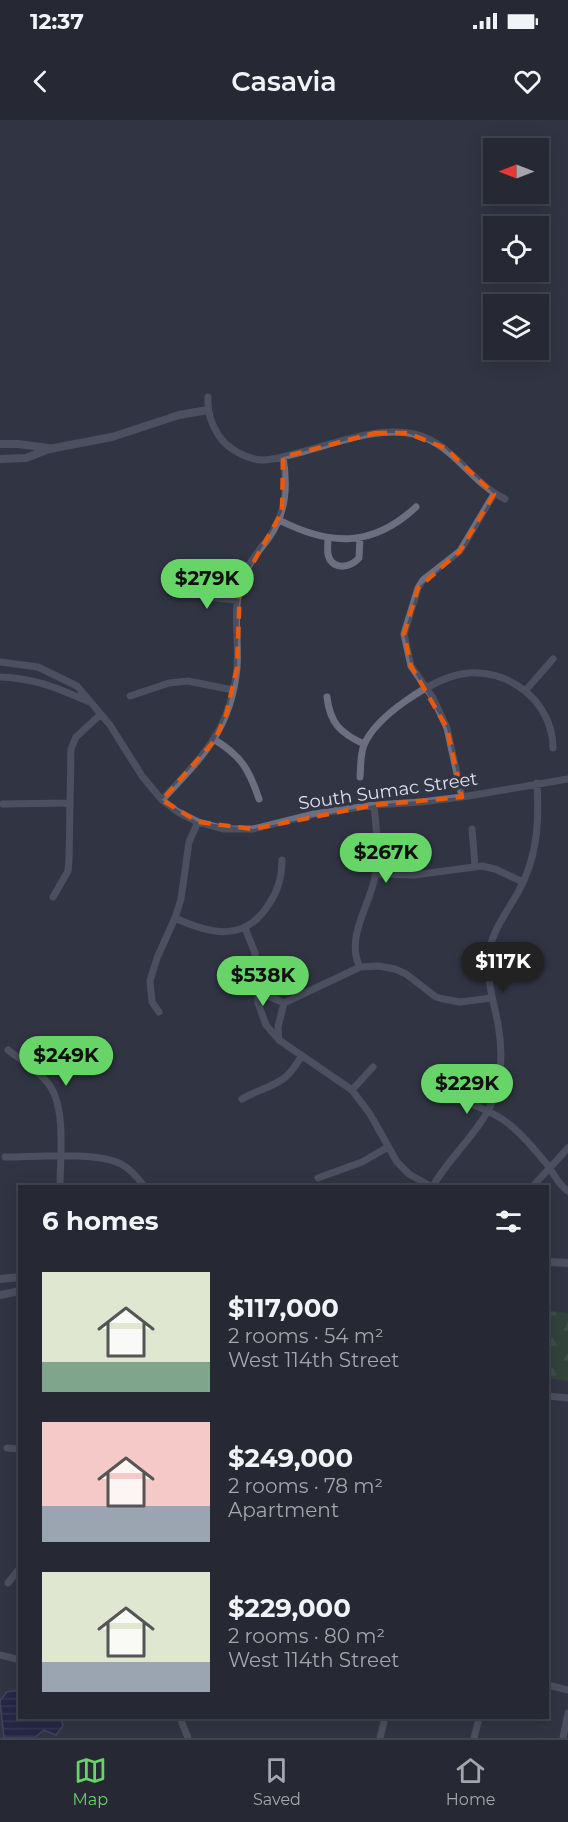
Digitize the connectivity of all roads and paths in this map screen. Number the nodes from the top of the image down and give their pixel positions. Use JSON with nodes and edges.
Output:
{"nodes":[{"id":1,"x":208,"y":397,"type":"dead end"},
{"id":2,"x":208,"y":410,"type":"junction"},
{"id":3,"x":0,"y":444,"type":"edge"},
{"id":4,"x":49,"y":448,"type":"junction"},
{"id":5,"x":283,"y":457,"type":"junction"},
{"id":6,"x":0,"y":459,"type":"edge"},
{"id":7,"x":494,"y":494,"type":"junction"},
{"id":8,"x":505,"y":500,"type":"dead end"},
{"id":9,"x":416,"y":507,"type":"dead end"},
{"id":10,"x":279,"y":520,"type":"junction"},
{"id":11,"x":328,"y":538,"type":"junction"},
{"id":12,"x":360,"y":538,"type":"junction"},
{"id":13,"x":186,"y":588,"type":"dead end"},
{"id":14,"x":237,"y":600,"type":"junction"},
{"id":15,"x":553,"y":659,"type":"dead end"},
{"id":16,"x":0,"y":662,"type":"edge"},
{"id":17,"x":0,"y":677,"type":"edge"},
{"id":18,"x":426,"y":688,"type":"junction"},
{"id":19,"x":233,"y":690,"type":"junction"},
{"id":20,"x":526,"y":690,"type":"junction"},
{"id":21,"x":130,"y":696,"type":"dead end"},
{"id":22,"x":327,"y":697,"type":"dead end"},
{"id":23,"x":90,"y":702,"type":"junction"},
{"id":24,"x":100,"y":715,"type":"junction"},
{"id":25,"x":215,"y":740,"type":"junction"},
{"id":26,"x":364,"y":744,"type":"junction"},
{"id":27,"x":553,"y":748,"type":"dead end"},
{"id":28,"x":360,"y":777,"type":"dead end"},
{"id":29,"x":568,"y":779,"type":"edge"},
{"id":30,"x":537,"y":783,"type":"junction"},
{"id":31,"x":462,"y":797,"type":"junction"},
{"id":32,"x":259,"y":799,"type":"dead end"},
{"id":33,"x":162,"y":800,"type":"junction"},
{"id":34,"x":69,"y":803,"type":"junction"},
{"id":35,"x":3,"y":804,"type":"dead end"},
{"id":36,"x":374,"y":805,"type":"junction"},
{"id":37,"x":198,"y":822,"type":"junction"},
{"id":38,"x":472,"y":829,"type":"dead end"},
{"id":39,"x":282,"y":860,"type":"dead end"},
{"id":40,"x":475,"y":866,"type":"junction"},
{"id":41,"x":376,"y":874,"type":"junction"},
{"id":42,"x":523,"y":882,"type":"junction"},
{"id":43,"x":53,"y":897,"type":"dead end"},
{"id":44,"x":175,"y":918,"type":"junction"},
{"id":45,"x":245,"y":928,"type":"junction"},
{"id":46,"x":360,"y":967,"type":"junction"},
{"id":47,"x":258,"y":986,"type":"junction"},
{"id":48,"x":492,"y":998,"type":"junction"},
{"id":49,"x":284,"y":1002,"type":"junction"},
{"id":50,"x":159,"y":1012,"type":"dead end"},
{"id":51,"x":279,"y":1040,"type":"junction"},
{"id":52,"x":8,"y":1050,"type":"dead end"},
{"id":53,"x":302,"y":1056,"type":"junction"},
{"id":54,"x":373,"y":1067,"type":"dead end"},
{"id":55,"x":352,"y":1090,"type":"junction"},
{"id":56,"x":455,"y":1098,"type":"dead end"},
{"id":57,"x":242,"y":1100,"type":"dead end"},
{"id":58,"x":487,"y":1109,"type":"junction"},
{"id":59,"x":388,"y":1147,"type":"junction"},
{"id":60,"x":568,"y":1148,"type":"edge"},
{"id":61,"x":5,"y":1157,"type":"dead end"},
{"id":62,"x":60,"y":1157,"type":"junction"},
{"id":63,"x":550,"y":1168,"type":"junction"},
{"id":64,"x":318,"y":1178,"type":"dead end"},
{"id":65,"x":60,"y":1185,"type":"edge"},
{"id":66,"x":143,"y":1185,"type":"edge"},
{"id":67,"x":429,"y":1185,"type":"edge"},
{"id":68,"x":432,"y":1185,"type":"edge"},
{"id":69,"x":534,"y":1185,"type":"edge"},
{"id":70,"x":568,"y":1191,"type":"edge"},
{"id":71,"x":549,"y":1262,"type":"edge"},
{"id":72,"x":568,"y":1263,"type":"edge"},
{"id":73,"x":18,"y":1277,"type":"edge"},
{"id":74,"x":0,"y":1279,"type":"edge"},
{"id":75,"x":18,"y":1291,"type":"edge"},
{"id":76,"x":0,"y":1295,"type":"edge"},
{"id":77,"x":549,"y":1396,"type":"edge"},
{"id":78,"x":568,"y":1398,"type":"edge"},
{"id":79,"x":7,"y":1448,"type":"dead end"},
{"id":80,"x":18,"y":1449,"type":"edge"},
{"id":81,"x":18,"y":1570,"type":"edge"},
{"id":82,"x":8,"y":1583,"type":"dead end"},
{"id":83,"x":0,"y":1655,"type":"edge"},
{"id":84,"x":18,"y":1660,"type":"edge"},
{"id":85,"x":549,"y":1685,"type":"edge"},
{"id":86,"x":568,"y":1690,"type":"edge"},
{"id":87,"x":568,"y":1713,"type":"edge"},
{"id":88,"x":180,"y":1719,"type":"edge"},
{"id":89,"x":385,"y":1719,"type":"edge"},
{"id":90,"x":479,"y":1719,"type":"edge"},
{"id":91,"x":188,"y":1738,"type":"edge"},
{"id":92,"x":380,"y":1738,"type":"edge"},
{"id":93,"x":474,"y":1738,"type":"edge"},
{"id":94,"x":563,"y":1738,"type":"edge"}],
"edges":[{"from":1,"to":2,"type":"street"},
{"from":2,"to":4,"type":"street"},
{"from":2,"to":5,"type":"street"},
{"from":3,"to":4,"type":"street"},
{"from":4,"to":6,"type":"street"},
{"from":5,"to":7,"type":"street"},
{"from":5,"to":10,"type":"street"},
{"from":7,"to":8,"type":"street"},
{"from":7,"to":18,"type":"street"},
{"from":9,"to":12,"type":"street"},
{"from":10,"to":11,"type":"street"},
{"from":10,"to":14,"type":"street"},
{"from":11,"to":12,"type":"street"},
{"from":11,"to":12,"type":"street"},
{"from":13,"to":14,"type":"street"},
{"from":14,"to":19,"type":"street"},
{"from":15,"to":20,"type":"street"},
{"from":16,"to":23,"type":"street","name":"South Sumac Street"},
{"from":17,"to":23,"type":"street","name":"South Sumac Street"},
{"from":18,"to":20,"type":"street"},
{"from":18,"to":26,"type":"street"},
{"from":18,"to":31,"type":"street"},
{"from":19,"to":21,"type":"street"},
{"from":19,"to":25,"type":"street"},
{"from":20,"to":27,"type":"street"},
{"from":22,"to":26,"type":"street"},
{"from":23,"to":24,"type":"street","name":"South Sumac Street"},
{"from":24,"to":33,"type":"street","name":"South Sumac Street"},
{"from":24,"to":34,"type":"street"},
{"from":25,"to":32,"type":"street"},
{"from":25,"to":33,"type":"street"},
{"from":26,"to":28,"type":"street"},
{"from":29,"to":30,"type":"street","name":"South Sumac Street"},
{"from":30,"to":31,"type":"street","name":"South Sumac Street"},
{"from":30,"to":42,"type":"street"},
{"from":31,"to":36,"type":"street","name":"South Sumac Street"},
{"from":33,"to":37,"type":"street","name":"South Sumac Street"},
{"from":34,"to":35,"type":"street"},
{"from":34,"to":43,"type":"street"},
{"from":36,"to":37,"type":"street","name":"South Sumac Street"},
{"from":36,"to":41,"type":"street"},
{"from":37,"to":44,"type":"street"},
{"from":38,"to":40,"type":"street"},
{"from":39,"to":45,"type":"street"},
{"from":40,"to":41,"type":"street"},
{"from":40,"to":42,"type":"street"},
{"from":41,"to":46,"type":"street"},
{"from":42,"to":48,"type":"street"},
{"from":44,"to":45,"type":"street"},
{"from":44,"to":50,"type":"street"},
{"from":45,"to":47,"type":"street"},
{"from":46,"to":48,"type":"street"},
{"from":46,"to":49,"type":"street"},
{"from":47,"to":49,"type":"street"},
{"from":47,"to":51,"type":"street"},
{"from":48,"to":58,"type":"street"},
{"from":49,"to":51,"type":"street"},
{"from":51,"to":53,"type":"street"},
{"from":52,"to":62,"type":"street"},
{"from":53,"to":55,"type":"street"},
{"from":53,"to":57,"type":"street"},
{"from":54,"to":55,"type":"street"},
{"from":55,"to":59,"type":"street"},
{"from":56,"to":58,"type":"street"},
{"from":58,"to":63,"type":"street"},
{"from":58,"to":68,"type":"street"},
{"from":59,"to":64,"type":"street"},
{"from":59,"to":67,"type":"street"},
{"from":60,"to":63,"type":"street"},
{"from":61,"to":62,"type":"street"},
{"from":62,"to":65,"type":"street"},
{"from":62,"to":66,"type":"street"},
{"from":63,"to":69,"type":"street"},
{"from":63,"to":70,"type":"street"},
{"from":71,"to":72,"type":"street"},
{"from":73,"to":74,"type":"street"},
{"from":75,"to":76,"type":"street"},
{"from":77,"to":78,"type":"street"},
{"from":79,"to":80,"type":"street"},
{"from":81,"to":82,"type":"street"},
{"from":83,"to":84,"type":"street"},
{"from":85,"to":86,"type":"street"},
{"from":87,"to":94,"type":"street"},
{"from":88,"to":91,"type":"street"},
{"from":89,"to":92,"type":"street"},
{"from":90,"to":93,"type":"street"}]}
